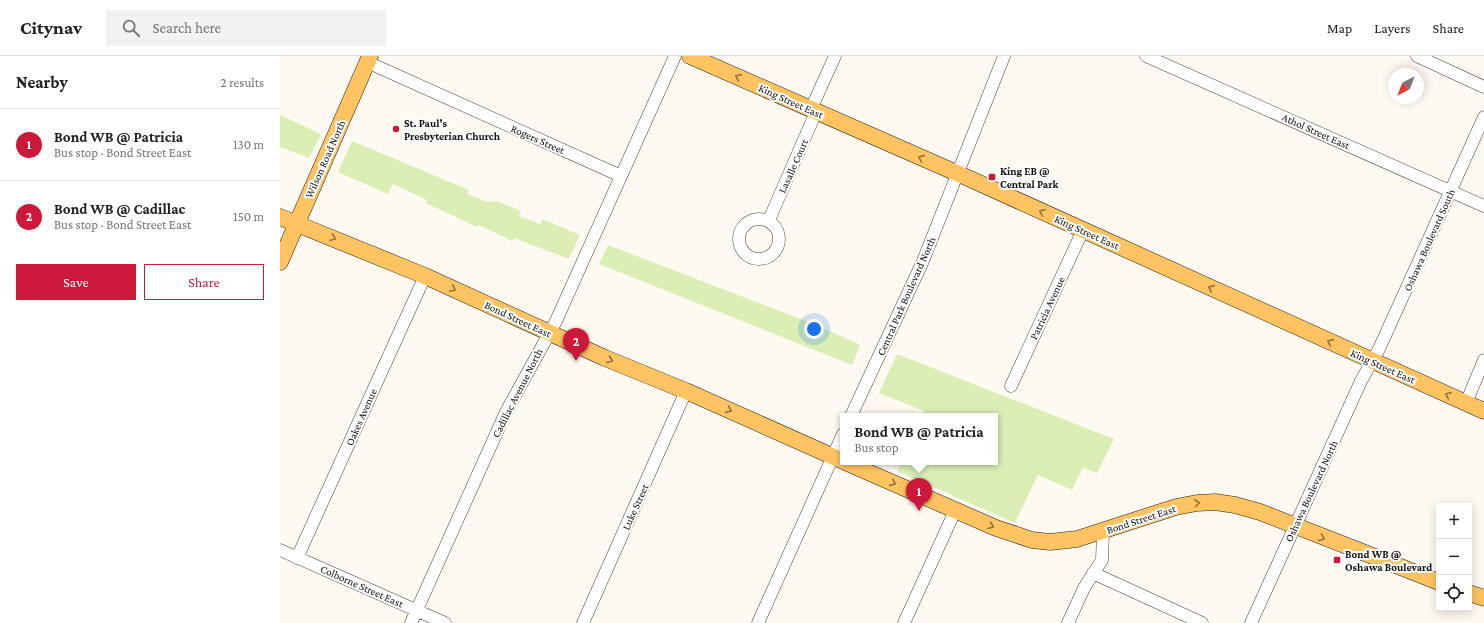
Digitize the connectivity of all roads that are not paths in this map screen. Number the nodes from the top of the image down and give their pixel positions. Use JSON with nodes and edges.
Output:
{"nodes":[{"id":1,"x":675,"y":56,"type":"edge"},
{"id":2,"x":690,"y":56,"type":"edge"},
{"id":3,"x":835,"y":56,"type":"edge"},
{"id":4,"x":1004,"y":56,"type":"edge"},
{"id":5,"x":1416,"y":56,"type":"edge"},
{"id":6,"x":1151,"y":57,"type":"edge"},
{"id":7,"x":368,"y":59,"type":"edge"},
{"id":8,"x":1484,"y":87,"type":"edge"},
{"id":9,"x":814,"y":111,"type":"junction"},
{"id":10,"x":1484,"y":118,"type":"edge"},
{"id":11,"x":957,"y":174,"type":"junction"},
{"id":12,"x":621,"y":176,"type":"junction"},
{"id":13,"x":1451,"y":190,"type":"junction"},
{"id":14,"x":1484,"y":206,"type":"edge"},
{"id":15,"x":280,"y":217,"type":"edge"},
{"id":16,"x":768,"y":220,"type":"dead end"},
{"id":17,"x":297,"y":223,"type":"junction"},
{"id":18,"x":1083,"y":230,"type":"junction"},
{"id":19,"x":280,"y":262,"type":"edge"},
{"id":20,"x":425,"y":276,"type":"junction"},
{"id":21,"x":548,"y":333,"type":"junction"},
{"id":22,"x":1484,"y":360,"type":"edge"},
{"id":23,"x":1373,"y":361,"type":"junction"},
{"id":24,"x":1011,"y":386,"type":"dead end"},
{"id":25,"x":686,"y":391,"type":"junction"},
{"id":26,"x":1466,"y":403,"type":"junction"},
{"id":27,"x":1484,"y":411,"type":"edge"},
{"id":28,"x":852,"y":413,"type":"edge"},
{"id":29,"x":840,"y":460,"type":"edge"},
{"id":30,"x":851,"y":465,"type":"edge"},
{"id":31,"x":955,"y":511,"type":"junction"},
{"id":32,"x":1294,"y":526,"type":"junction"},
{"id":33,"x":1103,"y":532,"type":"junction"},
{"id":34,"x":280,"y":550,"type":"edge"},
{"id":35,"x":297,"y":558,"type":"junction"},
{"id":36,"x":1093,"y":573,"type":"junction"},
{"id":37,"x":1436,"y":581,"type":"edge"},
{"id":38,"x":1472,"y":594,"type":"edge"},
{"id":39,"x":1484,"y":598,"type":"edge"},
{"id":40,"x":417,"y":610,"type":"junction"},
{"id":41,"x":411,"y":623,"type":"edge"},
{"id":42,"x":445,"y":623,"type":"edge"},
{"id":43,"x":583,"y":623,"type":"edge"},
{"id":44,"x":758,"y":623,"type":"edge"},
{"id":45,"x":904,"y":623,"type":"edge"},
{"id":46,"x":1068,"y":623,"type":"edge"},
{"id":47,"x":1202,"y":623,"type":"edge"},
{"id":48,"x":1251,"y":623,"type":"edge"}],
"edges":[{"from":1,"to":12,"type":"street","name":"Cadillac Avenue North"},
{"from":9,"to":2,"type":"main road","name":"King Street East","one_way":true},
{"from":3,"to":9,"type":"street","name":"Lasalle Court"},
{"from":4,"to":11,"type":"street","name":"Central Park Boulevard North"},
{"from":5,"to":8,"type":"street"},
{"from":6,"to":13,"type":"street","name":"Athol Street East"},
{"from":7,"to":12,"type":"street","name":"Rogers Street"},
{"from":7,"to":17,"type":"main road","name":"Wilson Road North"},
{"from":11,"to":9,"type":"main road","name":"King Street East","one_way":true},
{"from":9,"to":16,"type":"street","name":"Lasalle Court"},
{"from":10,"to":13,"type":"street","name":"Oshawa Boulevard South"},
{"from":18,"to":11,"type":"main road","name":"King Street East","one_way":true},
{"from":11,"to":28,"type":"street","name":"Central Park Boulevard North"},
{"from":12,"to":21,"type":"street","name":"Cadillac Avenue North"},
{"from":13,"to":14,"type":"street","name":"Athol Street East"},
{"from":13,"to":23,"type":"street","name":"Oshawa Boulevard South"},
{"from":15,"to":17,"type":"main road","name":"Bond Street East"},
{"from":17,"to":19,"type":"main road","name":"Wilson Road North"},
{"from":17,"to":20,"type":"main road","name":"Bond Street East","one_way":true},
{"from":23,"to":18,"type":"main road","name":"King Street East","one_way":true},
{"from":18,"to":24,"type":"street","name":"Patricia Avenue"},
{"from":20,"to":21,"type":"main road","name":"Bond Street East","one_way":true},
{"from":20,"to":35,"type":"street","name":"Oakes Avenue"},
{"from":21,"to":25,"type":"main road","name":"Bond Street East","one_way":true},
{"from":21,"to":40,"type":"street","name":"Cadillac Avenue North"},
{"from":22,"to":26,"type":"street"},
{"from":26,"to":23,"type":"main road","name":"King Street East","one_way":true},
{"from":23,"to":32,"type":"street","name":"Oshawa Boulevard North"},
{"from":25,"to":29,"type":"main road","name":"Bond Street East","one_way":true},
{"from":25,"to":43,"type":"street","name":"Luke Street"},
{"from":26,"to":27,"type":"main road","name":"King Street East"},
{"from":29,"to":44,"type":"street"},
{"from":30,"to":31,"type":"main road","name":"Bond Street East","one_way":true},
{"from":31,"to":33,"type":"main road","name":"Bond Street East","one_way":true},
{"from":31,"to":45,"type":"street"},
{"from":33,"to":32,"type":"main road","name":"Bond Street East","one_way":true},
{"from":32,"to":37,"type":"main road","name":"Bond Street East","one_way":true},
{"from":32,"to":48,"type":"street","name":"Oshawa Boulevard North"},
{"from":33,"to":36,"type":"street"},
{"from":34,"to":35,"type":"street","name":"Colborne Street East"},
{"from":35,"to":40,"type":"street","name":"Colborne Street East"},
{"from":36,"to":46,"type":"street"},
{"from":36,"to":47,"type":"street"},
{"from":38,"to":39,"type":"main road"},
{"from":40,"to":41,"type":"street","name":"Cadillac Avenue North"},
{"from":40,"to":42,"type":"street","name":"Colborne Street East"}]}
